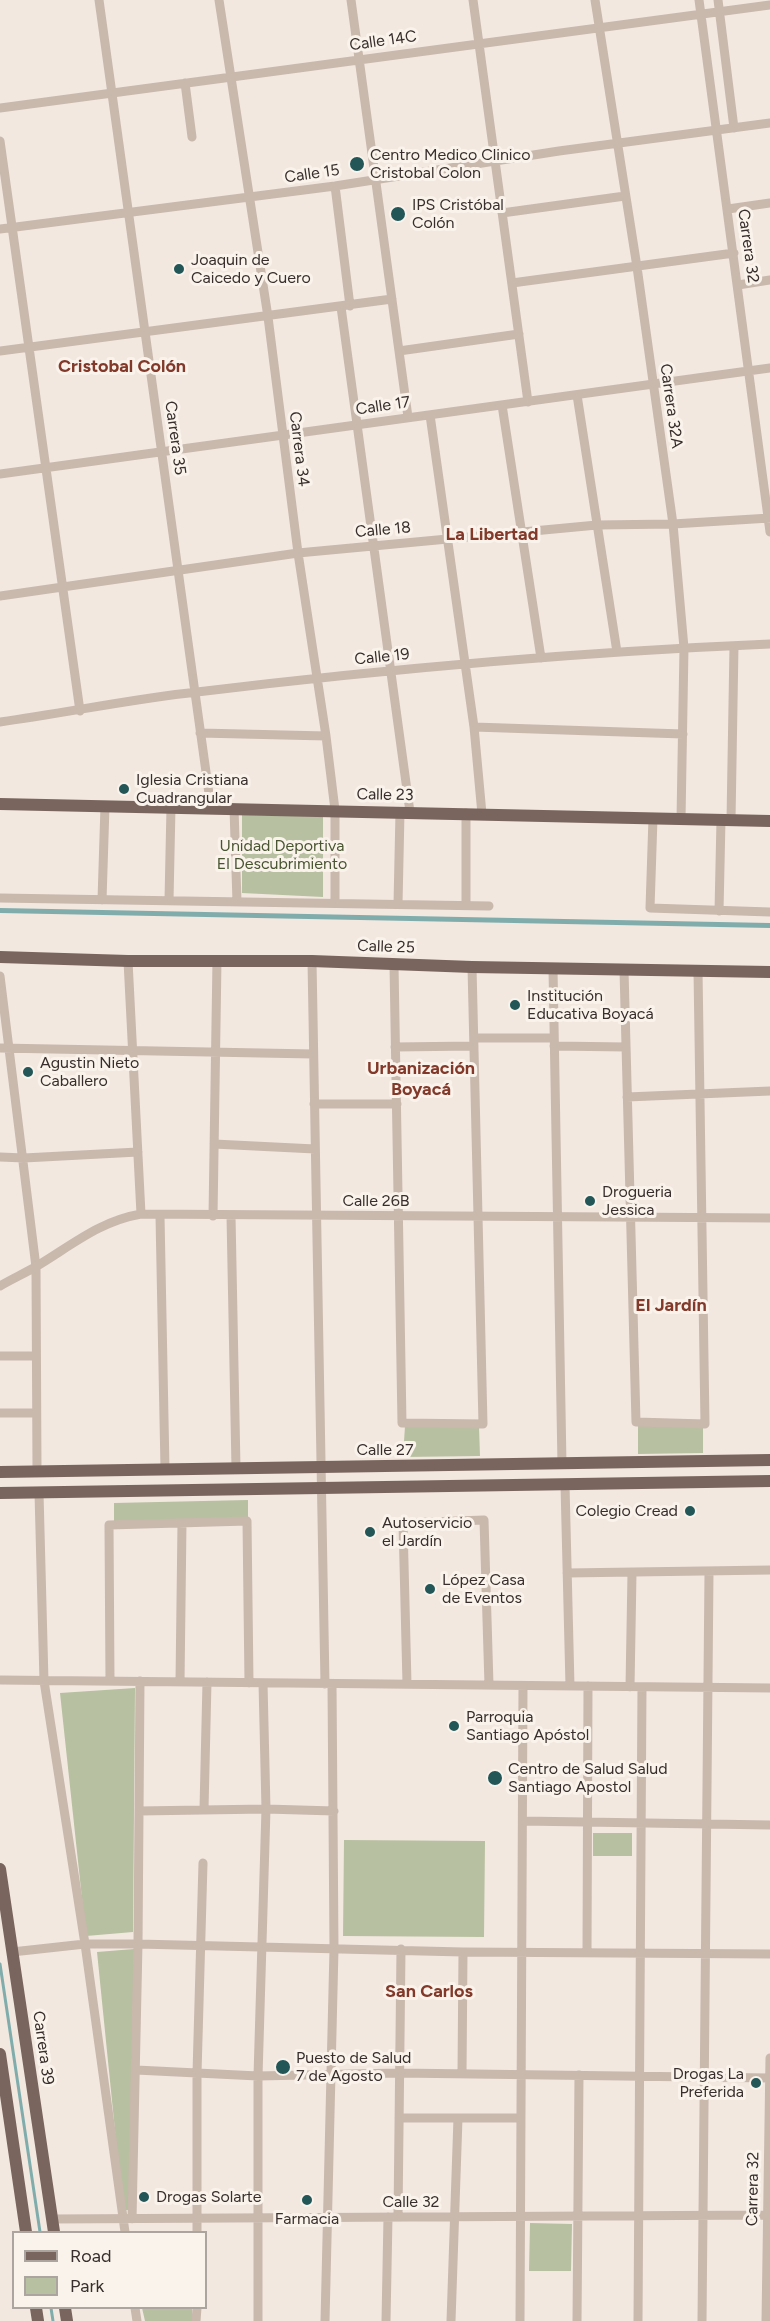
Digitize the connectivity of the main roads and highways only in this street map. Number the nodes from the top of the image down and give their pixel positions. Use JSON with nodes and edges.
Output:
{"nodes":[{"id":1,"x":0,"y":804,"type":"edge"},
{"id":2,"x":770,"y":821,"type":"edge"},
{"id":3,"x":0,"y":957,"type":"edge"},
{"id":4,"x":770,"y":972,"type":"edge"},
{"id":5,"x":770,"y":1460,"type":"edge"},
{"id":6,"x":0,"y":1472,"type":"edge"},
{"id":7,"x":770,"y":1481,"type":"edge"},
{"id":8,"x":0,"y":1493,"type":"edge"},
{"id":9,"x":0,"y":1869,"type":"edge"},
{"id":10,"x":0,"y":2054,"type":"edge"},
{"id":11,"x":26,"y":2231,"type":"edge"},
{"id":12,"x":54,"y":2231,"type":"edge"}],
"edges":[{"from":1,"to":2,"type":"main road","name":"Calle 23"},
{"from":3,"to":4,"type":"main road","name":"Calle 25"},
{"from":5,"to":6,"type":"main road","name":"Calle 27"},
{"from":7,"to":8,"type":"main road"},
{"from":9,"to":12,"type":"main road","name":"Carrera 39"},
{"from":10,"to":11,"type":"main road"}]}
